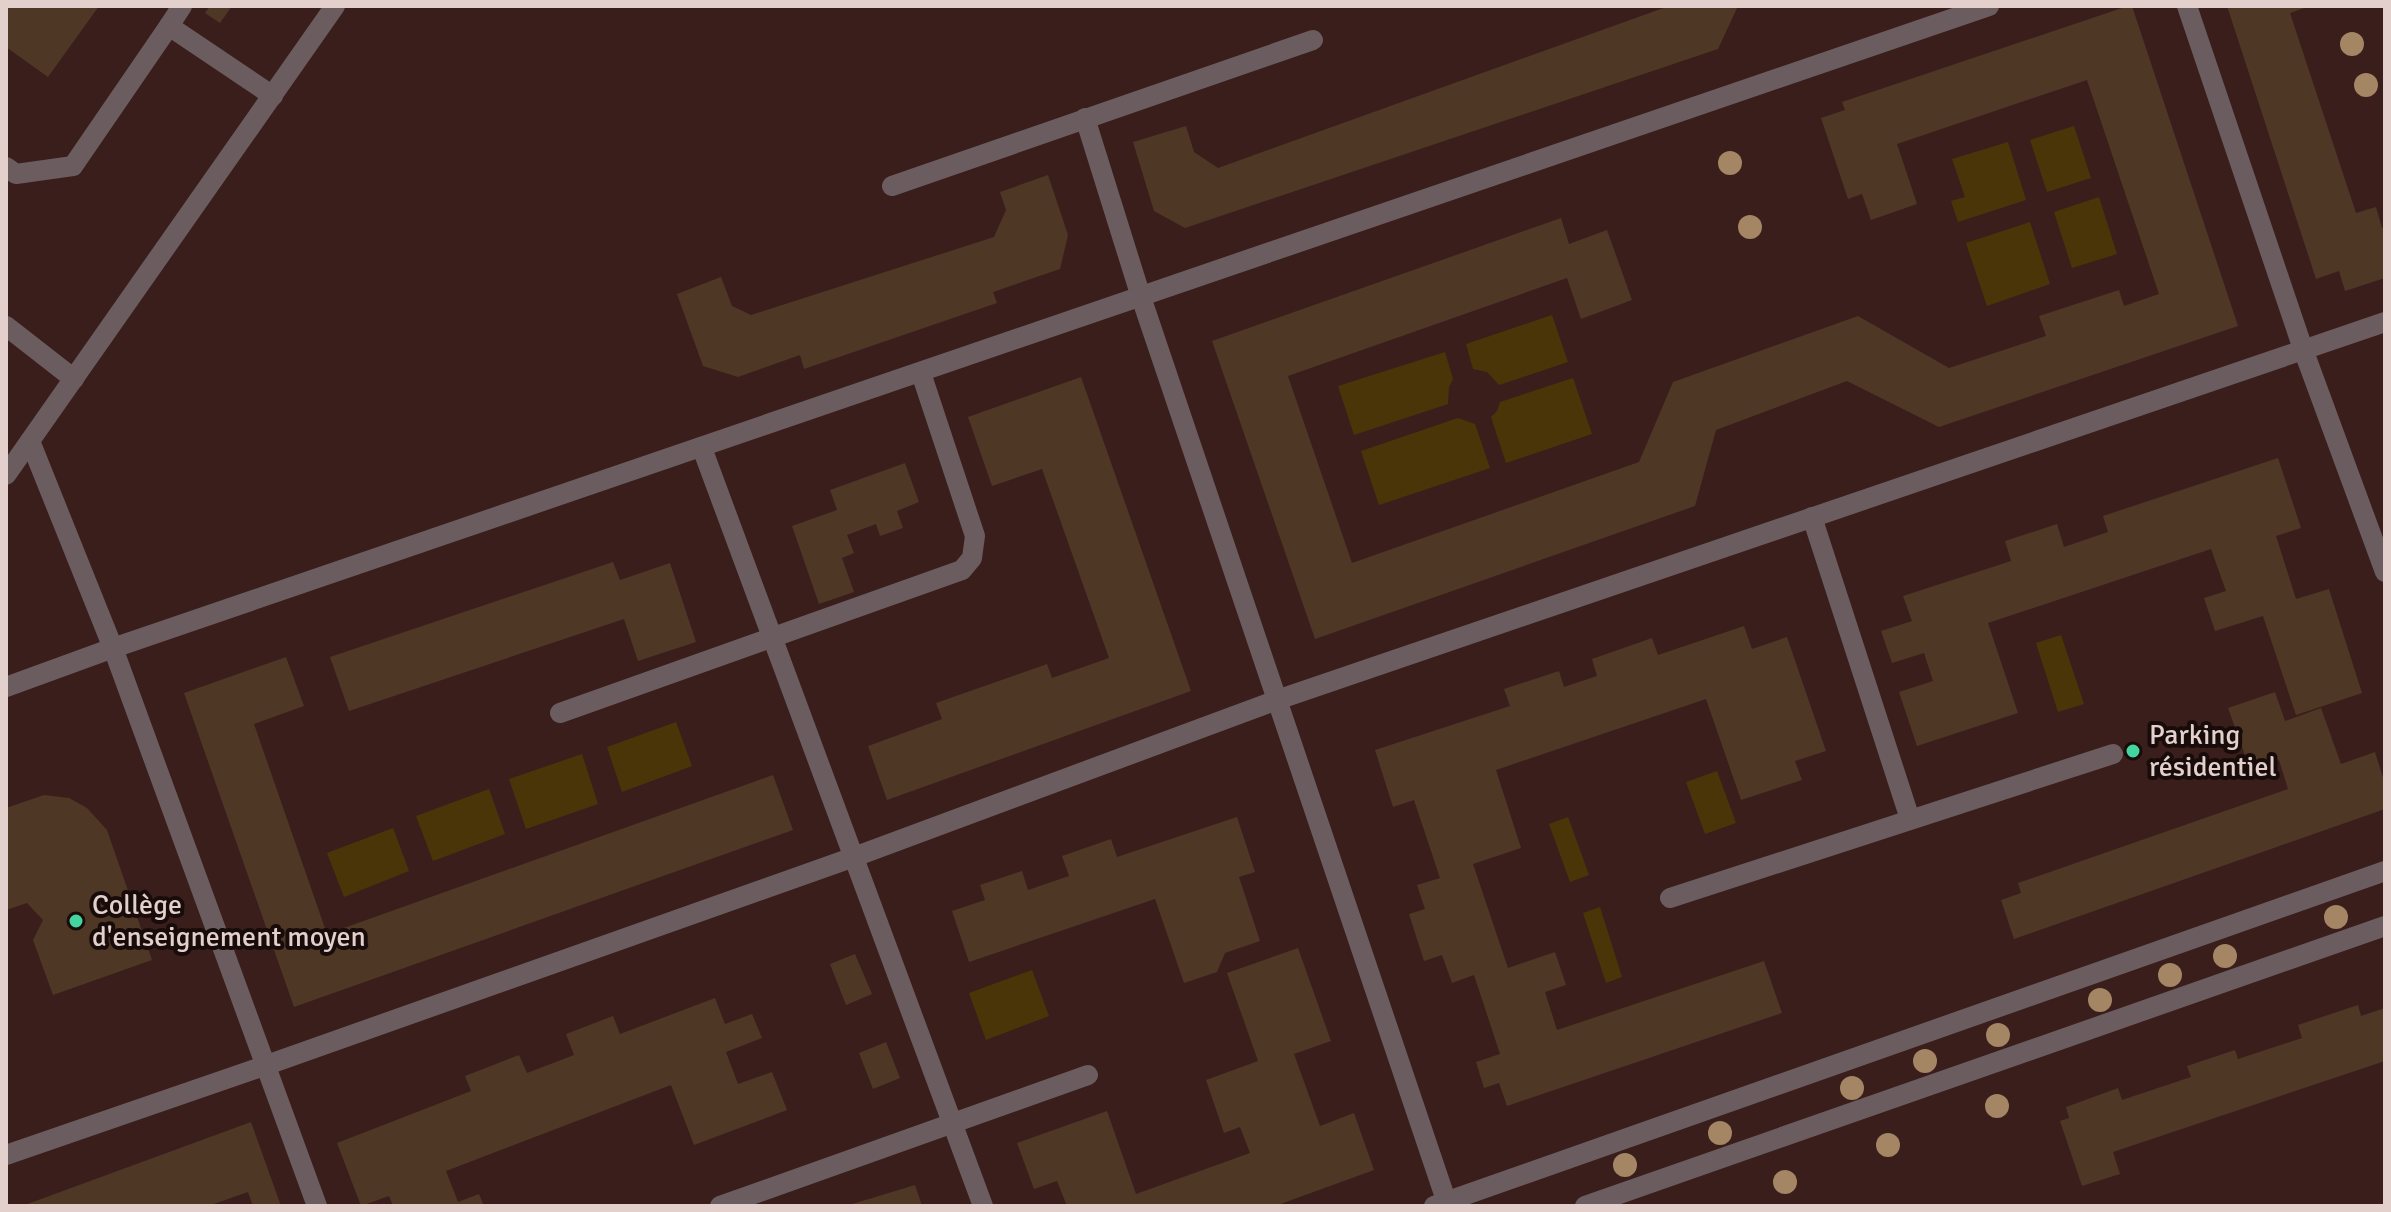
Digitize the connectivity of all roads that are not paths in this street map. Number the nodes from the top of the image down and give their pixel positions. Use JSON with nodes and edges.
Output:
{"nodes":[{"id":1,"x":182,"y":6,"type":"edge"},
{"id":2,"x":335,"y":6,"type":"edge"},
{"id":3,"x":1989,"y":6,"type":"edge"},
{"id":4,"x":2187,"y":6,"type":"edge"},
{"id":5,"x":169,"y":26,"type":"junction"},
{"id":6,"x":1313,"y":40,"type":"dead end"},
{"id":7,"x":273,"y":96,"type":"junction"},
{"id":8,"x":1085,"y":118,"type":"junction"},
{"id":9,"x":6,"y":167,"type":"edge"},
{"id":10,"x":892,"y":186,"type":"dead end"},
{"id":11,"x":1141,"y":297,"type":"junction"},
{"id":12,"x":2385,"y":322,"type":"edge"},
{"id":13,"x":6,"y":326,"type":"edge"},
{"id":14,"x":2303,"y":349,"type":"junction"},
{"id":15,"x":921,"y":373,"type":"junction"},
{"id":16,"x":74,"y":379,"type":"junction"},
{"id":17,"x":30,"y":441,"type":"junction"},
{"id":18,"x":702,"y":448,"type":"junction"},
{"id":19,"x":6,"y":475,"type":"edge"},
{"id":20,"x":1812,"y":517,"type":"junction"},
{"id":21,"x":2385,"y":572,"type":"edge"},
{"id":22,"x":773,"y":636,"type":"junction"},
{"id":23,"x":113,"y":648,"type":"junction"},
{"id":24,"x":6,"y":687,"type":"edge"},
{"id":25,"x":1277,"y":700,"type":"junction"},
{"id":26,"x":560,"y":713,"type":"dead end"},
{"id":27,"x":2113,"y":754,"type":"dead end"},
{"id":28,"x":1910,"y":819,"type":"junction"},
{"id":29,"x":854,"y":857,"type":"junction"},
{"id":30,"x":2385,"y":871,"type":"edge"},
{"id":31,"x":1670,"y":898,"type":"dead end"},
{"id":32,"x":2385,"y":926,"type":"edge"},
{"id":33,"x":264,"y":1066,"type":"junction"},
{"id":34,"x":1088,"y":1075,"type":"dead end"},
{"id":35,"x":952,"y":1123,"type":"junction"},
{"id":36,"x":6,"y":1155,"type":"edge"},
{"id":37,"x":1442,"y":1204,"type":"edge"},
{"id":38,"x":317,"y":1206,"type":"edge"},
{"id":39,"x":720,"y":1206,"type":"edge"},
{"id":40,"x":983,"y":1206,"type":"edge"},
{"id":41,"x":1585,"y":1206,"type":"edge"}],
"edges":[{"from":1,"to":5,"type":"street"},
{"from":2,"to":7,"type":"street"},
{"from":3,"to":11,"type":"street"},
{"from":4,"to":14,"type":"street"},
{"from":5,"to":7,"type":"street"},
{"from":5,"to":9,"type":"street"},
{"from":6,"to":8,"type":"street"},
{"from":7,"to":16,"type":"street"},
{"from":8,"to":10,"type":"street"},
{"from":8,"to":11,"type":"street"},
{"from":11,"to":15,"type":"street"},
{"from":11,"to":25,"type":"street"},
{"from":12,"to":14,"type":"street"},
{"from":13,"to":16,"type":"street"},
{"from":14,"to":20,"type":"street"},
{"from":14,"to":21,"type":"street"},
{"from":15,"to":18,"type":"street"},
{"from":15,"to":22,"type":"street"},
{"from":16,"to":17,"type":"street"},
{"from":17,"to":19,"type":"street"},
{"from":17,"to":23,"type":"street"},
{"from":18,"to":22,"type":"street"},
{"from":18,"to":23,"type":"street"},
{"from":20,"to":25,"type":"street"},
{"from":20,"to":28,"type":"street"},
{"from":22,"to":26,"type":"street"},
{"from":22,"to":29,"type":"street"},
{"from":23,"to":24,"type":"street"},
{"from":23,"to":33,"type":"street"},
{"from":25,"to":29,"type":"street"},
{"from":25,"to":37,"type":"street"},
{"from":27,"to":28,"type":"street"},
{"from":28,"to":31,"type":"street"},
{"from":29,"to":33,"type":"street"},
{"from":29,"to":35,"type":"street"},
{"from":30,"to":37,"type":"street"},
{"from":32,"to":41,"type":"street"},
{"from":33,"to":36,"type":"street"},
{"from":33,"to":38,"type":"street"},
{"from":34,"to":35,"type":"street"},
{"from":35,"to":39,"type":"street"},
{"from":35,"to":40,"type":"street"}]}
